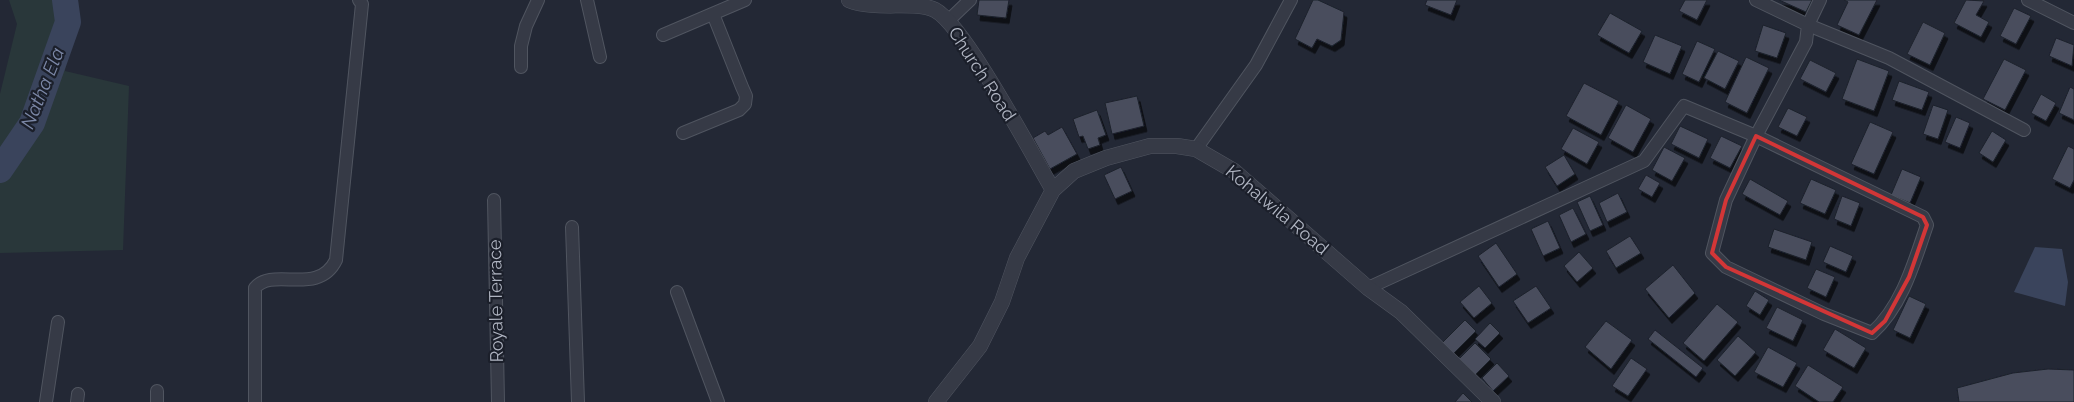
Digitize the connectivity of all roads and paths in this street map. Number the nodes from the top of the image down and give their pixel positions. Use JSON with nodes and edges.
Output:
{"nodes":[{"id":1,"x":360,"y":0,"type":"edge"},
{"id":2,"x":538,"y":0,"type":"edge"},
{"id":3,"x":587,"y":0,"type":"edge"},
{"id":4,"x":745,"y":0,"type":"edge"},
{"id":5,"x":849,"y":0,"type":"edge"},
{"id":6,"x":970,"y":0,"type":"edge"},
{"id":7,"x":1291,"y":0,"type":"edge"},
{"id":8,"x":1756,"y":0,"type":"edge"},
{"id":9,"x":1820,"y":0,"type":"edge"},
{"id":10,"x":2028,"y":0,"type":"edge"},
{"id":11,"x":937,"y":5,"type":"edge"},
{"id":12,"x":713,"y":14,"type":"junction"},
{"id":13,"x":948,"y":21,"type":"junction"},
{"id":14,"x":2074,"y":23,"type":"edge"},
{"id":15,"x":1808,"y":25,"type":"junction"},
{"id":16,"x":663,"y":35,"type":"dead end"},
{"id":17,"x":600,"y":57,"type":"dead end"},
{"id":18,"x":521,"y":67,"type":"dead end"},
{"id":19,"x":2024,"y":130,"type":"dead end"},
{"id":20,"x":682,"y":132,"type":"dead end"},
{"id":21,"x":1756,"y":136,"type":"junction"},
{"id":22,"x":1196,"y":149,"type":"junction"},
{"id":23,"x":1054,"y":190,"type":"junction"},
{"id":24,"x":494,"y":200,"type":"dead end"},
{"id":25,"x":572,"y":227,"type":"dead end"},
{"id":26,"x":1368,"y":288,"type":"junction"},
{"id":27,"x":677,"y":292,"type":"dead end"},
{"id":28,"x":58,"y":322,"type":"dead end"},
{"id":29,"x":46,"y":402,"type":"edge"},
{"id":30,"x":255,"y":402,"type":"edge"},
{"id":31,"x":498,"y":402,"type":"edge"},
{"id":32,"x":578,"y":402,"type":"edge"},
{"id":33,"x":718,"y":402,"type":"edge"},
{"id":34,"x":936,"y":402,"type":"edge"},
{"id":35,"x":1493,"y":402,"type":"edge"}],
"edges":[{"from":1,"to":30,"type":"street"},
{"from":2,"to":18,"type":"street"},
{"from":3,"to":17,"type":"street"},
{"from":4,"to":12,"type":"street"},
{"from":5,"to":11,"type":"street","name":"Church Road"},
{"from":6,"to":13,"type":"street"},
{"from":7,"to":22,"type":"street"},
{"from":8,"to":15,"type":"street"},
{"from":9,"to":15,"type":"street"},
{"from":10,"to":14,"type":"street"},
{"from":11,"to":13,"type":"street","name":"Church Road"},
{"from":12,"to":16,"type":"street"},
{"from":12,"to":20,"type":"street"},
{"from":13,"to":23,"type":"street","name":"Church Road"},
{"from":15,"to":19,"type":"street"},
{"from":15,"to":21,"type":"street"},
{"from":21,"to":21,"type":"street"},
{"from":21,"to":26,"type":"street"},
{"from":22,"to":23,"type":"street","name":"Kohalwila Road"},
{"from":22,"to":26,"type":"street","name":"Kohalwila Road"},
{"from":23,"to":34,"type":"street","name":"Kohalwila Road"},
{"from":24,"to":31,"type":"street","name":"Royale Terrace"},
{"from":25,"to":32,"type":"street"},
{"from":26,"to":35,"type":"street","name":"Kohalwila Road"},
{"from":27,"to":33,"type":"street"},
{"from":28,"to":29,"type":"street"}]}
